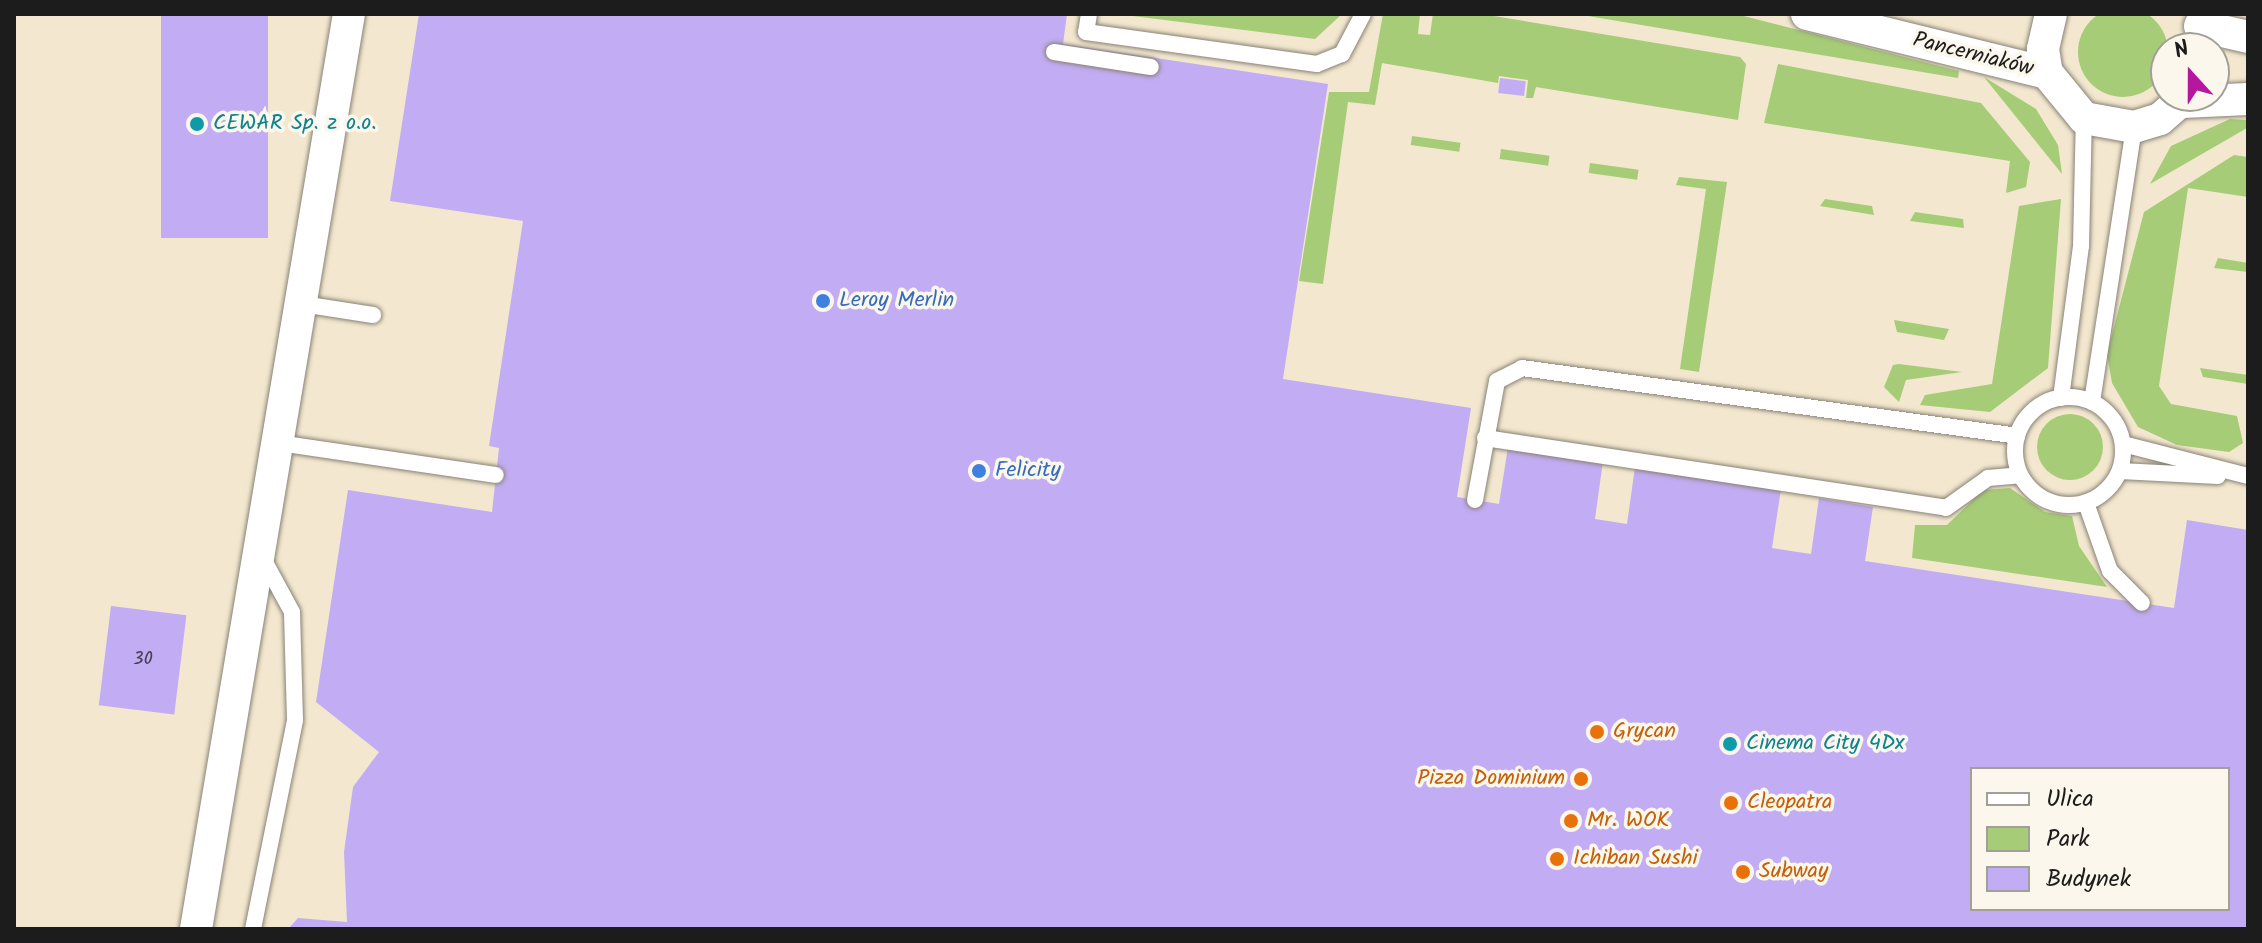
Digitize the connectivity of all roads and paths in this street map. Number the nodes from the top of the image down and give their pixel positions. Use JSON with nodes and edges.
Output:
{"nodes":[{"id":1,"x":349,"y":14,"type":"edge"},
{"id":2,"x":1089,"y":14,"type":"edge"},
{"id":3,"x":1363,"y":14,"type":"edge"},
{"id":4,"x":1807,"y":14,"type":"edge"},
{"id":5,"x":2051,"y":14,"type":"edge"},
{"id":6,"x":2199,"y":29,"type":"edge"},
{"id":7,"x":2248,"y":37,"type":"edge"},
{"id":8,"x":1054,"y":52,"type":"dead end"},
{"id":9,"x":1151,"y":67,"type":"dead end"},
{"id":10,"x":2047,"y":73,"type":"junction"},
{"id":11,"x":2161,"y":112,"type":"edge"},
{"id":12,"x":2084,"y":118,"type":"junction"},
{"id":13,"x":2134,"y":127,"type":"junction"},
{"id":14,"x":302,"y":304,"type":"junction"},
{"id":15,"x":373,"y":315,"type":"dead end"},
{"id":16,"x":2061,"y":398,"type":"junction"},
{"id":17,"x":2092,"y":402,"type":"junction"},
{"id":18,"x":2017,"y":436,"type":"junction"},
{"id":19,"x":1485,"y":438,"type":"junction"},
{"id":20,"x":279,"y":443,"type":"junction"},
{"id":21,"x":2123,"y":444,"type":"junction"},
{"id":22,"x":2120,"y":471,"type":"junction"},
{"id":23,"x":496,"y":475,"type":"dead end"},
{"id":24,"x":2020,"y":475,"type":"junction"},
{"id":25,"x":2248,"y":476,"type":"edge"},
{"id":26,"x":1475,"y":500,"type":"dead end"},
{"id":27,"x":2086,"y":503,"type":"junction"},
{"id":28,"x":260,"y":554,"type":"junction"},
{"id":29,"x":2142,"y":603,"type":"dead end"},
{"id":30,"x":196,"y":929,"type":"edge"},
{"id":31,"x":253,"y":929,"type":"edge"}],
"edges":[{"from":1,"to":14,"type":"street"},
{"from":2,"to":3,"type":"lane"},
{"from":4,"to":10,"type":"street","name":"Pancerniaków"},
{"from":5,"to":10,"type":"street"},
{"from":6,"to":7,"type":"street"},
{"from":8,"to":9,"type":"lane"},
{"from":10,"to":12,"type":"street"},
{"from":11,"to":13,"type":"street"},
{"from":12,"to":13,"type":"street"},
{"from":12,"to":16,"type":"lane"},
{"from":13,"to":17,"type":"lane"},
{"from":14,"to":15,"type":"lane"},
{"from":14,"to":20,"type":"street"},
{"from":16,"to":17,"type":"lane"},
{"from":16,"to":18,"type":"lane"},
{"from":17,"to":21,"type":"lane"},
{"from":18,"to":19,"type":"lane"},
{"from":18,"to":24,"type":"lane"},
{"from":19,"to":24,"type":"lane"},
{"from":19,"to":26,"type":"lane"},
{"from":20,"to":23,"type":"lane"},
{"from":20,"to":28,"type":"street"},
{"from":21,"to":22,"type":"lane"},
{"from":21,"to":25,"type":"lane"},
{"from":22,"to":25,"type":"lane"},
{"from":22,"to":27,"type":"lane"},
{"from":24,"to":27,"type":"lane"},
{"from":27,"to":29,"type":"lane"},
{"from":28,"to":30,"type":"street"},
{"from":28,"to":31,"type":"lane"}]}
